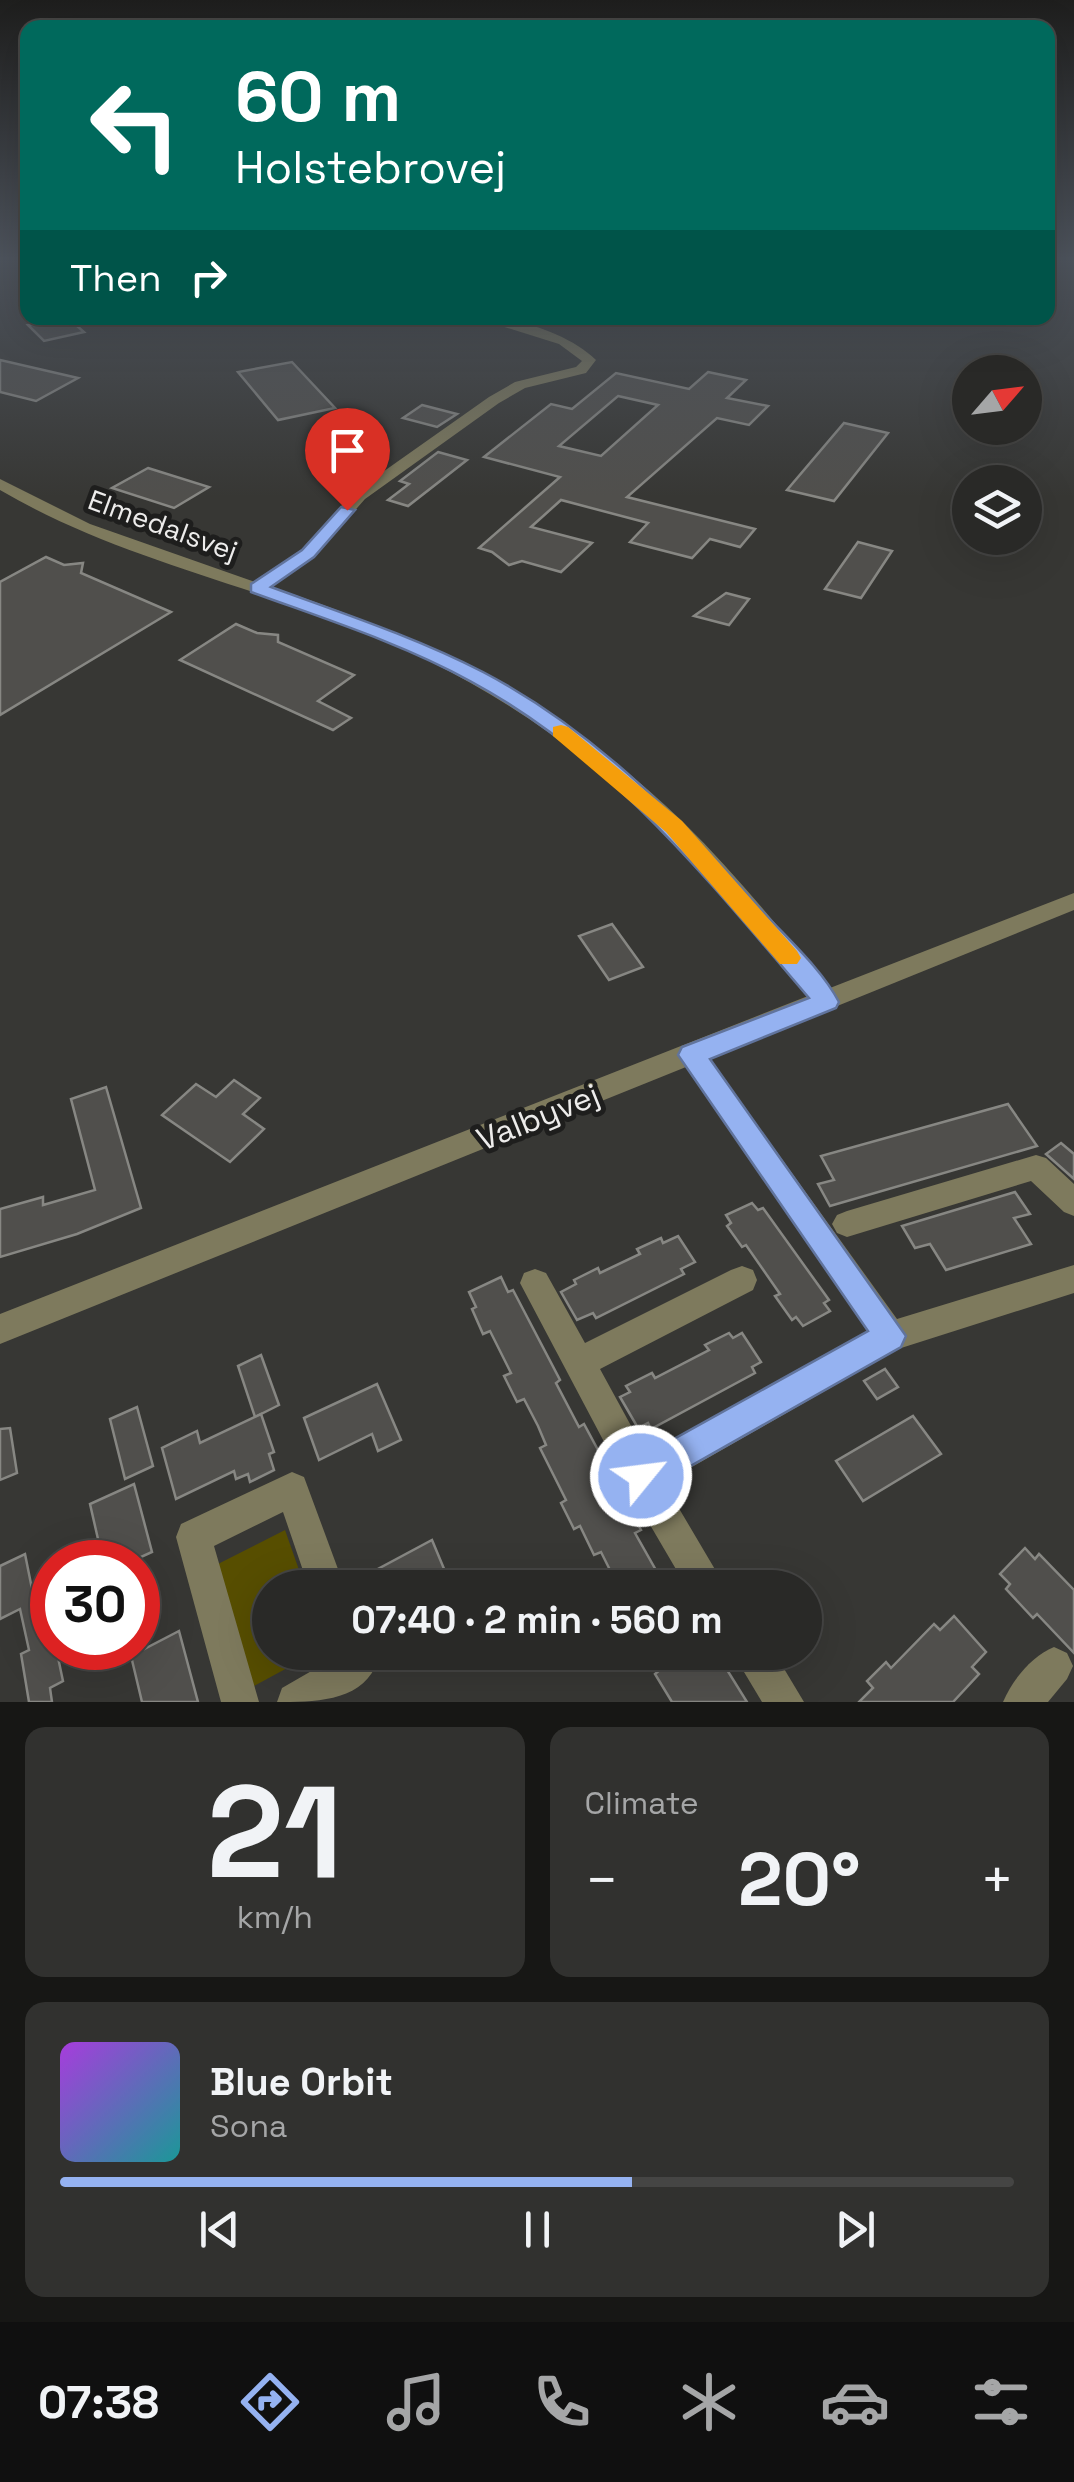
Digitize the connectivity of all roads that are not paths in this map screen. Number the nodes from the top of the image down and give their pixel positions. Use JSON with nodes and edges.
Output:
{"nodes":[{"id":1,"x":552,"y":338,"type":"edge"},
{"id":2,"x":0,"y":484,"type":"edge"},
{"id":3,"x":257,"y":588,"type":"junction"},
{"id":4,"x":1074,"y":901,"type":"edge"},
{"id":5,"x":826,"y":1002,"type":"junction"},
{"id":6,"x":692,"y":1055,"type":"junction"},
{"id":7,"x":1074,"y":1204,"type":"edge"},
{"id":8,"x":846,"y":1224,"type":"dead end"},
{"id":9,"x":1074,"y":1279,"type":"edge"},
{"id":10,"x":742,"y":1280,"type":"dead end"},
{"id":11,"x":535,"y":1283,"type":"dead end"},
{"id":12,"x":0,"y":1329,"type":"edge"},
{"id":13,"x":890,"y":1336,"type":"junction"},
{"id":14,"x":579,"y":1363,"type":"junction"},
{"id":15,"x":641,"y":1476,"type":"junction"},
{"id":16,"x":321,"y":1570,"type":"edge"},
{"id":17,"x":697,"y":1570,"type":"edge"},
{"id":18,"x":1054,"y":1666,"type":"dead end"},
{"id":19,"x":351,"y":1670,"type":"edge"},
{"id":20,"x":763,"y":1670,"type":"edge"},
{"id":21,"x":240,"y":1702,"type":"edge"},
{"id":22,"x":296,"y":1702,"type":"edge"},
{"id":23,"x":785,"y":1702,"type":"edge"},
{"id":24,"x":1022,"y":1702,"type":"edge"}],
"edges":[{"from":1,"to":3,"type":"street"},
{"from":2,"to":3,"type":"street","name":"Elmedalsvej"},
{"from":3,"to":5,"type":"street","name":"Elmedalsvej"},
{"from":4,"to":5,"type":"street","name":"Valbyvej"},
{"from":5,"to":6,"type":"street","name":"Valbyvej"},
{"from":6,"to":12,"type":"street","name":"Valbyvej"},
{"from":6,"to":13,"type":"street"},
{"from":7,"to":8,"type":"street"},
{"from":9,"to":13,"type":"street"},
{"from":10,"to":14,"type":"street"},
{"from":11,"to":14,"type":"street"},
{"from":13,"to":15,"type":"street"},
{"from":14,"to":15,"type":"street"},
{"from":15,"to":17,"type":"street"},
{"from":16,"to":21,"type":"street"},
{"from":18,"to":24,"type":"street"},
{"from":19,"to":22,"type":"street"},
{"from":20,"to":23,"type":"street"}]}
